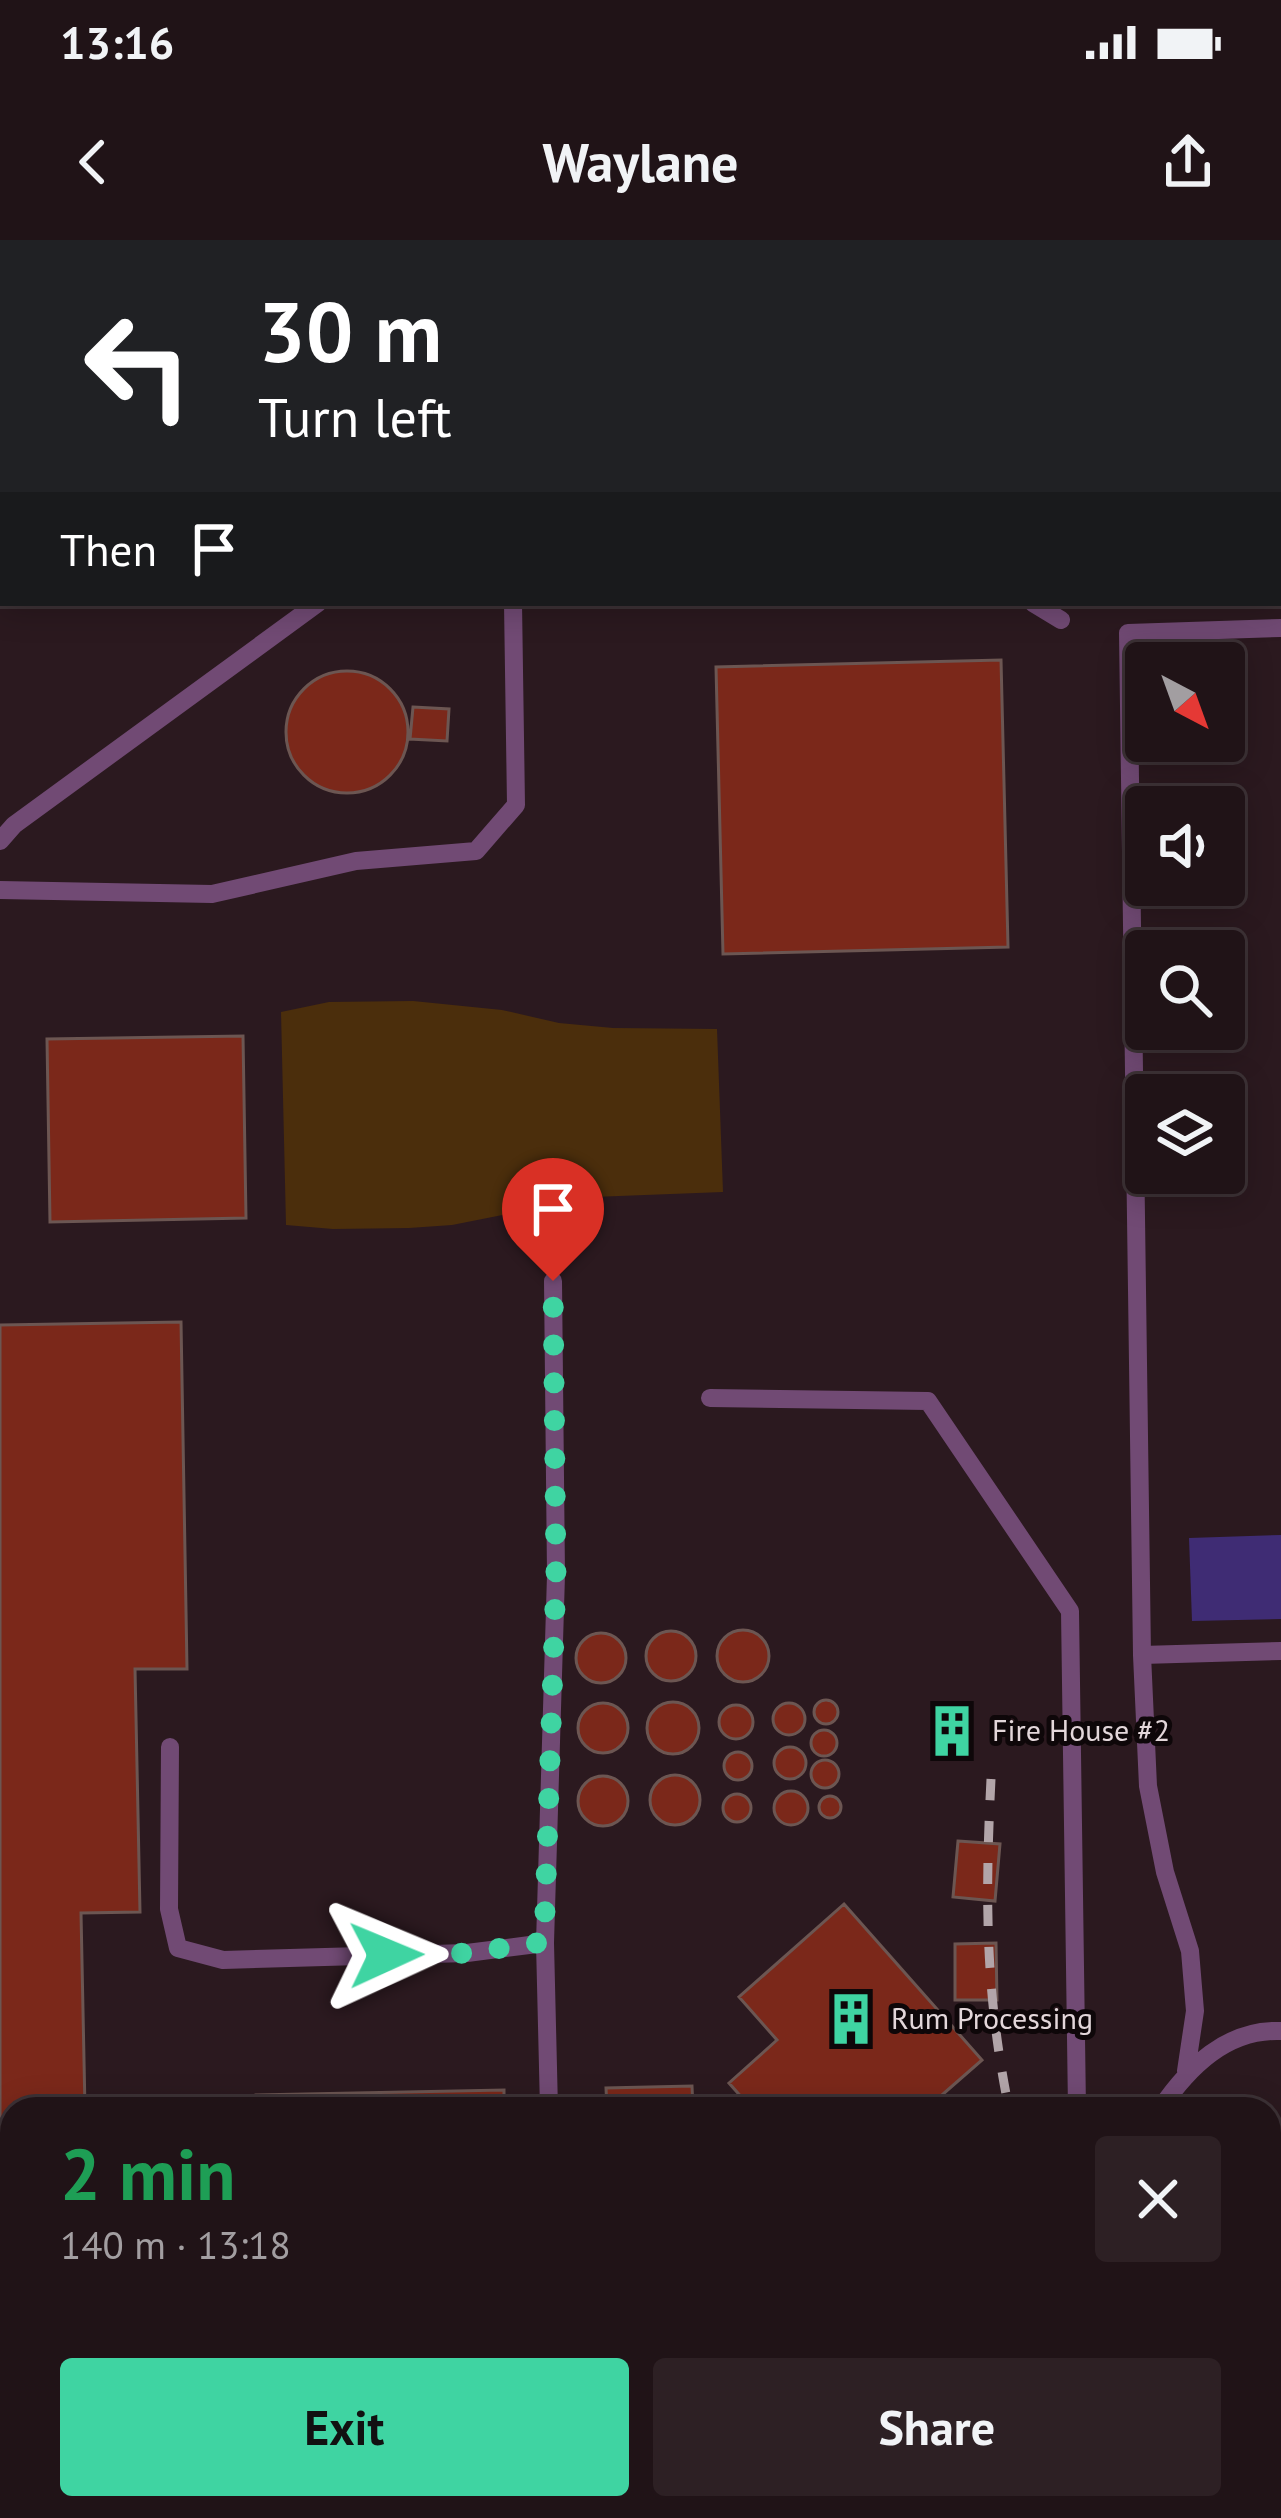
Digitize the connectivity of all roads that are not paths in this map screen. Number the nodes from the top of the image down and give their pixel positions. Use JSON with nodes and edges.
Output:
{"nodes":[{"id":1,"x":314,"y":606,"type":"edge"},
{"id":2,"x":513,"y":606,"type":"edge"},
{"id":3,"x":1038,"y":606,"type":"edge"},
{"id":4,"x":1061,"y":620,"type":"dead end"},
{"id":5,"x":1281,"y":628,"type":"edge"},
{"id":6,"x":0,"y":841,"type":"edge"},
{"id":7,"x":0,"y":890,"type":"edge"},
{"id":8,"x":553,"y":1281,"type":"dead end"},
{"id":9,"x":710,"y":1398,"type":"dead end"},
{"id":10,"x":1281,"y":1651,"type":"edge"},
{"id":11,"x":1142,"y":1655,"type":"junction"},
{"id":12,"x":170,"y":1747,"type":"dead end"},
{"id":13,"x":544,"y":1942,"type":"junction"},
{"id":14,"x":1281,"y":2031,"type":"edge"},
{"id":15,"x":1186,"y":2071,"type":"junction"},
{"id":16,"x":549,"y":2097,"type":"edge"},
{"id":17,"x":1077,"y":2097,"type":"edge"},
{"id":18,"x":1168,"y":2097,"type":"edge"}],
"edges":[{"from":1,"to":6,"type":"lane"},
{"from":2,"to":7,"type":"lane"},
{"from":3,"to":4,"type":"lane"},
{"from":5,"to":11,"type":"lane"},
{"from":8,"to":13,"type":"lane"},
{"from":9,"to":17,"type":"lane"},
{"from":10,"to":11,"type":"lane"},
{"from":11,"to":15,"type":"lane"},
{"from":12,"to":13,"type":"lane"},
{"from":13,"to":16,"type":"lane"},
{"from":14,"to":15,"type":"lane"},
{"from":15,"to":18,"type":"lane"}]}
